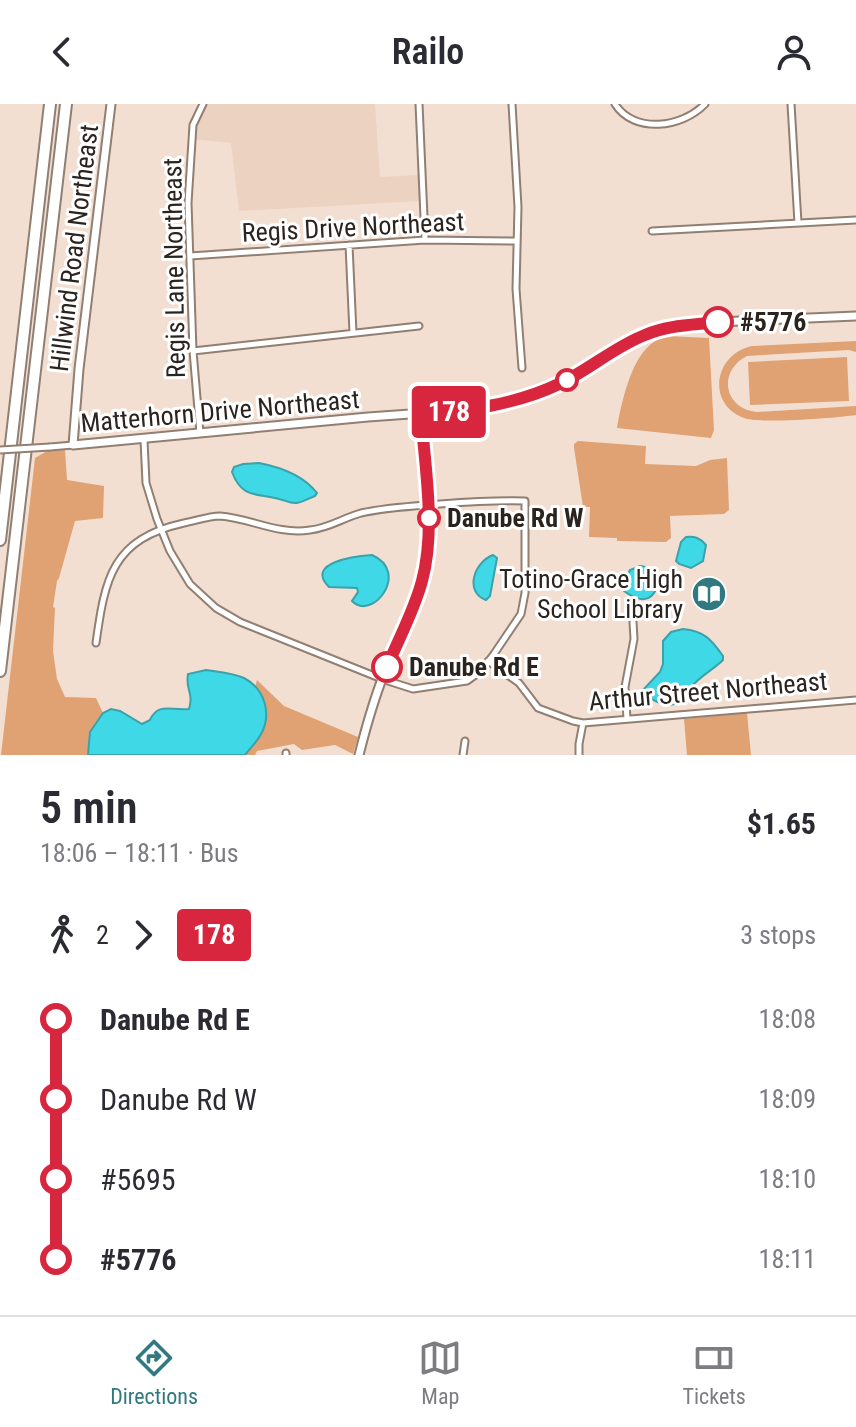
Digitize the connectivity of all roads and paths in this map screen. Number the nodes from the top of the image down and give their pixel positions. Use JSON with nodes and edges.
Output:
{"nodes":[{"id":1,"x":43,"y":104,"type":"edge"},
{"id":2,"x":50,"y":104,"type":"edge"},
{"id":3,"x":66,"y":104,"type":"edge"},
{"id":4,"x":73,"y":104,"type":"edge"},
{"id":5,"x":111,"y":104,"type":"edge"},
{"id":6,"x":203,"y":104,"type":"edge"},
{"id":7,"x":419,"y":104,"type":"edge"},
{"id":8,"x":512,"y":104,"type":"edge"},
{"id":9,"x":615,"y":104,"type":"edge"},
{"id":10,"x":705,"y":104,"type":"edge"},
{"id":11,"x":791,"y":104,"type":"edge"},
{"id":12,"x":62,"y":139,"type":"junction"},
{"id":13,"x":856,"y":220,"type":"edge"},
{"id":14,"x":798,"y":223,"type":"junction"},
{"id":15,"x":652,"y":231,"type":"dead end"},
{"id":16,"x":425,"y":240,"type":"junction"},
{"id":17,"x":517,"y":241,"type":"junction"},
{"id":18,"x":349,"y":245,"type":"junction"},
{"id":19,"x":190,"y":256,"type":"junction"},
{"id":20,"x":856,"y":316,"type":"edge"},
{"id":21,"x":25,"y":320,"type":"junction"},
{"id":22,"x":419,"y":326,"type":"dead end"},
{"id":23,"x":353,"y":333,"type":"junction"},
{"id":24,"x":193,"y":351,"type":"junction"},
{"id":25,"x":522,"y":368,"type":"dead end"},
{"id":26,"x":421,"y":415,"type":"junction"},
{"id":27,"x":200,"y":433,"type":"junction"},
{"id":28,"x":144,"y":440,"type":"junction"},
{"id":29,"x":73,"y":445,"type":"junction"},
{"id":30,"x":0,"y":450,"type":"edge"},
{"id":31,"x":428,"y":505,"type":"junction"},
{"id":32,"x":161,"y":528,"type":"junction"},
{"id":33,"x":0,"y":540,"type":"edge"},
{"id":34,"x":633,"y":622,"type":"dead end"},
{"id":35,"x":96,"y":643,"type":"dead end"},
{"id":36,"x":488,"y":661,"type":"junction"},
{"id":37,"x":0,"y":671,"type":"edge"},
{"id":38,"x":382,"y":679,"type":"junction"},
{"id":39,"x":856,"y":700,"type":"edge"},
{"id":40,"x":627,"y":719,"type":"junction"},
{"id":41,"x":583,"y":723,"type":"junction"},
{"id":42,"x":465,"y":741,"type":"dead end"},
{"id":43,"x":359,"y":755,"type":"edge"},
{"id":44,"x":463,"y":755,"type":"edge"},
{"id":45,"x":579,"y":755,"type":"edge"}],
"edges":[{"from":1,"to":21,"type":"highway"},
{"from":2,"to":21,"type":"highway"},
{"from":3,"to":12,"type":"highway"},
{"from":4,"to":12,"type":"highway"},
{"from":5,"to":29,"type":"street","name":"Hillwind Road Northeast"},
{"from":6,"to":19,"type":"street","name":"Regis Lane Northeast"},
{"from":7,"to":16,"type":"street"},
{"from":8,"to":17,"type":"street"},
{"from":9,"to":10,"type":"street"},
{"from":11,"to":14,"type":"street"},
{"from":12,"to":37,"type":"highway"},
{"from":13,"to":14,"type":"street"},
{"from":14,"to":15,"type":"street"},
{"from":16,"to":17,"type":"street","name":"Regis Drive Northeast"},
{"from":16,"to":18,"type":"street","name":"Regis Drive Northeast"},
{"from":17,"to":25,"type":"street"},
{"from":18,"to":19,"type":"street","name":"Regis Drive Northeast"},
{"from":18,"to":23,"type":"street"},
{"from":19,"to":24,"type":"street","name":"Regis Lane Northeast"},
{"from":20,"to":26,"type":"street","name":"Matterhorn Drive Northeast"},
{"from":21,"to":33,"type":"highway"},
{"from":22,"to":23,"type":"street"},
{"from":23,"to":24,"type":"street"},
{"from":24,"to":27,"type":"street","name":"Regis Lane Northeast"},
{"from":26,"to":27,"type":"street","name":"Matterhorn Drive Northeast"},
{"from":26,"to":31,"type":"street"},
{"from":27,"to":28,"type":"street","name":"Matterhorn Drive Northeast"},
{"from":28,"to":29,"type":"street","name":"Matterhorn Drive Northeast"},
{"from":28,"to":32,"type":"street"},
{"from":29,"to":30,"type":"street","name":"Matterhorn Drive Northeast","bridge":true},
{"from":31,"to":32,"type":"street"},
{"from":31,"to":36,"type":"street"},
{"from":31,"to":38,"type":"street"},
{"from":32,"to":35,"type":"street"},
{"from":32,"to":38,"type":"street"},
{"from":34,"to":40,"type":"street"},
{"from":36,"to":38,"type":"street"},
{"from":36,"to":41,"type":"street","name":"Arthur Street Northeast"},
{"from":38,"to":43,"type":"street"},
{"from":39,"to":40,"type":"street","name":"Arthur Street Northeast"},
{"from":40,"to":41,"type":"street","name":"Arthur Street Northeast"},
{"from":41,"to":45,"type":"street"},
{"from":42,"to":44,"type":"street"}]}
